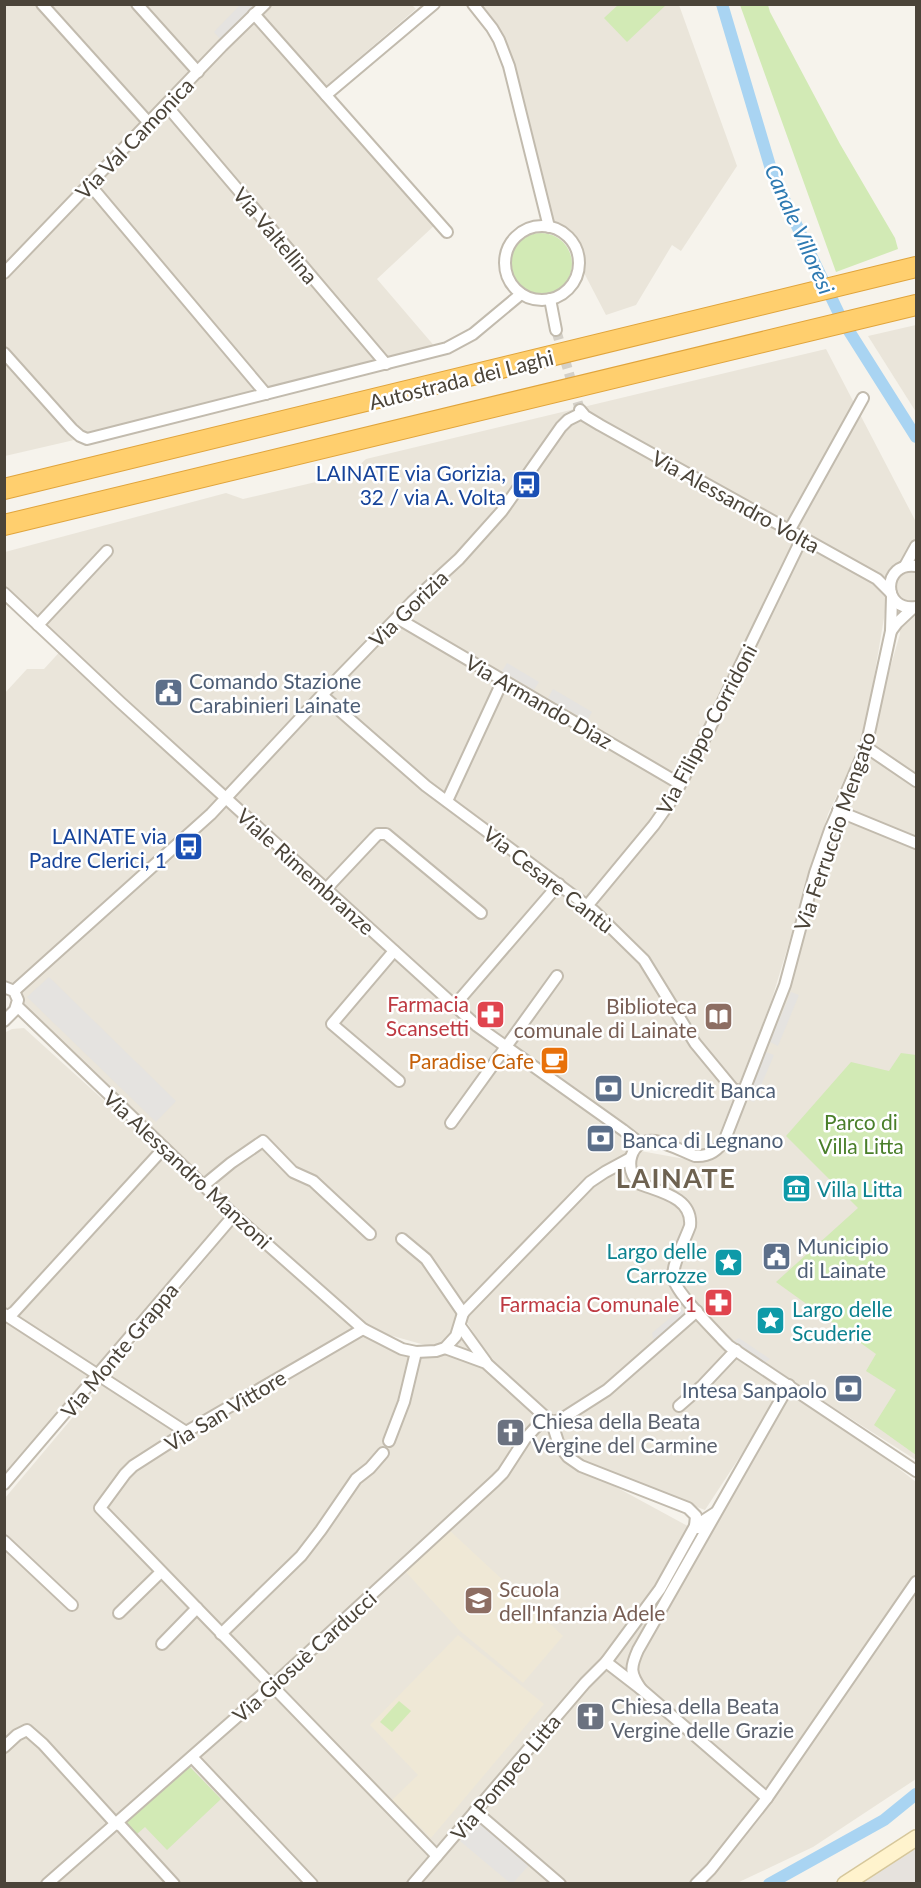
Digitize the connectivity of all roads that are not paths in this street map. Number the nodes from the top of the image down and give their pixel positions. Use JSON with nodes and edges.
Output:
{"nodes":[{"id":1,"x":42,"y":4,"type":"edge"},
{"id":2,"x":137,"y":4,"type":"edge"},
{"id":3,"x":264,"y":4,"type":"edge"},
{"id":4,"x":434,"y":4,"type":"edge"},
{"id":5,"x":473,"y":4,"type":"edge"},
{"id":6,"x":254,"y":14,"type":"junction"},
{"id":7,"x":198,"y":72,"type":"junction"},
{"id":8,"x":326,"y":95,"type":"junction"},
{"id":9,"x":166,"y":105,"type":"junction"},
{"id":10,"x":149,"y":123,"type":"junction"},
{"id":11,"x":90,"y":185,"type":"junction"},
{"id":12,"x":542,"y":204,"type":"junction"},
{"id":13,"x":536,"y":226,"type":"junction"},
{"id":14,"x":549,"y":227,"type":"junction"},
{"id":15,"x":447,"y":232,"type":"dead end"},
{"id":16,"x":916,"y":267,"type":"edge"},
{"id":17,"x":4,"y":273,"type":"edge"},
{"id":18,"x":521,"y":294,"type":"junction"},
{"id":19,"x":550,"y":299,"type":"junction"},
{"id":20,"x":916,"y":305,"type":"edge"},
{"id":21,"x":556,"y":330,"type":"tunnel mouth"},
{"id":22,"x":4,"y":353,"type":"edge"},
{"id":23,"x":386,"y":364,"type":"junction"},
{"id":24,"x":266,"y":394,"type":"junction"},
{"id":25,"x":862,"y":398,"type":"dead end"},
{"id":26,"x":581,"y":411,"type":"joint"},
{"id":27,"x":4,"y":489,"type":"edge"},
{"id":28,"x":4,"y":525,"type":"edge"},
{"id":29,"x":789,"y":531,"type":"junction"},
{"id":30,"x":802,"y":538,"type":"junction"},
{"id":31,"x":916,"y":546,"type":"edge"},
{"id":32,"x":107,"y":550,"type":"dead end"},
{"id":33,"x":911,"y":566,"type":"edge"},
{"id":34,"x":4,"y":593,"type":"edge"},
{"id":35,"x":892,"y":595,"type":"junction"},
{"id":36,"x":915,"y":608,"type":"edge"},
{"id":37,"x":397,"y":618,"type":"junction"},
{"id":38,"x":38,"y":625,"type":"junction"},
{"id":39,"x":891,"y":631,"type":"junction"},
{"id":40,"x":503,"y":680,"type":"junction"},
{"id":41,"x":322,"y":695,"type":"junction"},
{"id":42,"x":866,"y":747,"type":"junction"},
{"id":43,"x":916,"y":781,"type":"edge"},
{"id":44,"x":680,"y":784,"type":"junction"},
{"id":45,"x":225,"y":797,"type":"junction"},
{"id":46,"x":447,"y":801,"type":"junction"},
{"id":47,"x":838,"y":811,"type":"junction"},
{"id":48,"x":916,"y":843,"type":"edge"},
{"id":49,"x":559,"y":884,"type":"junction"},
{"id":50,"x":326,"y":889,"type":"junction"},
{"id":51,"x":587,"y":906,"type":"junction"},
{"id":52,"x":481,"y":913,"type":"dead end"},
{"id":53,"x":394,"y":951,"type":"junction"},
{"id":54,"x":557,"y":976,"type":"dead end"},
{"id":55,"x":9,"y":989,"type":"edge"},
{"id":56,"x":17,"y":1006,"type":"junction"},
{"id":57,"x":454,"y":1006,"type":"junction"},
{"id":58,"x":4,"y":1021,"type":"edge"},
{"id":59,"x":506,"y":1047,"type":"junction"},
{"id":60,"x":399,"y":1081,"type":"dead end"},
{"id":61,"x":744,"y":1092,"type":"junction"},
{"id":62,"x":451,"y":1123,"type":"dead end"},
{"id":63,"x":164,"y":1148,"type":"junction"},
{"id":64,"x":635,"y":1151,"type":"junction"},
{"id":65,"x":203,"y":1186,"type":"junction"},
{"id":66,"x":234,"y":1215,"type":"junction"},
{"id":67,"x":370,"y":1234,"type":"dead end"},
{"id":68,"x":402,"y":1239,"type":"dead end"},
{"id":69,"x":697,"y":1311,"type":"junction"},
{"id":70,"x":463,"y":1313,"type":"junction"},
{"id":71,"x":6,"y":1315,"type":"edge"},
{"id":72,"x":460,"y":1326,"type":"junction"},
{"id":73,"x":363,"y":1329,"type":"junction"},
{"id":74,"x":445,"y":1348,"type":"junction"},
{"id":75,"x":735,"y":1350,"type":"junction"},
{"id":76,"x":416,"y":1352,"type":"junction"},
{"id":77,"x":486,"y":1363,"type":"junction"},
{"id":78,"x":97,"y":1375,"type":"junction"},
{"id":79,"x":789,"y":1385,"type":"junction"},
{"id":80,"x":679,"y":1407,"type":"dead end"},
{"id":81,"x":552,"y":1423,"type":"junction"},
{"id":82,"x":186,"y":1432,"type":"junction"},
{"id":83,"x":389,"y":1441,"type":"dead end"},
{"id":84,"x":383,"y":1453,"type":"dead end"},
{"id":85,"x":916,"y":1471,"type":"edge"},
{"id":86,"x":4,"y":1485,"type":"edge"},
{"id":87,"x":699,"y":1531,"type":"junction"},
{"id":88,"x":4,"y":1541,"type":"edge"},
{"id":89,"x":161,"y":1572,"type":"junction"},
{"id":90,"x":916,"y":1582,"type":"edge"},
{"id":91,"x":72,"y":1605,"type":"dead end"},
{"id":92,"x":197,"y":1608,"type":"junction"},
{"id":93,"x":118,"y":1613,"type":"dead end"},
{"id":94,"x":221,"y":1634,"type":"junction"},
{"id":95,"x":162,"y":1644,"type":"dead end"},
{"id":96,"x":620,"y":1644,"type":"junction"},
{"id":97,"x":636,"y":1655,"type":"junction"},
{"id":98,"x":606,"y":1662,"type":"junction"},
{"id":99,"x":272,"y":1686,"type":"junction"},
{"id":100,"x":641,"y":1689,"type":"junction"},
{"id":101,"x":4,"y":1747,"type":"edge"},
{"id":102,"x":192,"y":1757,"type":"junction"},
{"id":103,"x":767,"y":1798,"type":"junction"},
{"id":104,"x":475,"y":1811,"type":"junction"},
{"id":105,"x":115,"y":1823,"type":"junction"},
{"id":106,"x":916,"y":1838,"type":"edge"},
{"id":107,"x":437,"y":1856,"type":"junction"},
{"id":108,"x":47,"y":1884,"type":"edge"},
{"id":109,"x":174,"y":1884,"type":"edge"},
{"id":110,"x":312,"y":1884,"type":"edge"},
{"id":111,"x":413,"y":1884,"type":"edge"},
{"id":112,"x":560,"y":1884,"type":"edge"},
{"id":113,"x":696,"y":1884,"type":"edge"},
{"id":114,"x":845,"y":1884,"type":"edge"}],
"edges":[{"from":1,"to":10,"type":"street"},
{"from":2,"to":7,"type":"street"},
{"from":3,"to":6,"type":"street","name":"Via Val Camonica"},
{"from":4,"to":8,"type":"street"},
{"from":5,"to":12,"type":"street"},
{"from":6,"to":7,"type":"street","name":"Via Val Camonica"},
{"from":6,"to":8,"type":"street"},
{"from":7,"to":9,"type":"street","name":"Via Val Camonica"},
{"from":8,"to":15,"type":"street"},
{"from":9,"to":10,"type":"street","name":"Via Val Camonica"},
{"from":9,"to":23,"type":"street","name":"Via Valtellina"},
{"from":10,"to":11,"type":"street","name":"Via Val Camonica"},
{"from":11,"to":17,"type":"street","name":"Via Val Camonica"},
{"from":11,"to":24,"type":"street"},
{"from":12,"to":13,"type":"street"},
{"from":12,"to":14,"type":"street"},
{"from":13,"to":14,"type":"street"},
{"from":13,"to":18,"type":"street"},
{"from":14,"to":19,"type":"street"},
{"from":16,"to":27,"type":"highway","name":"Autostrada dei Laghi"},
{"from":18,"to":19,"type":"street"},
{"from":18,"to":23,"type":"street"},
{"from":19,"to":21,"type":"street"},
{"from":20,"to":28,"type":"highway","name":"Autostrada dei Laghi"},
{"from":22,"to":24,"type":"street"},
{"from":23,"to":24,"type":"street"},
{"from":25,"to":29,"type":"street"},
{"from":26,"to":29,"type":"street","name":"Via Alessandro Volta"},
{"from":26,"to":37,"type":"street","name":"Via Gorizia"},
{"from":29,"to":30,"type":"street","name":"Via Alessandro Volta"},
{"from":30,"to":35,"type":"street","name":"Via Alessandro Volta"},
{"from":30,"to":44,"type":"street","name":"Via Filippo Corridoni"},
{"from":31,"to":33,"type":"street"},
{"from":32,"to":38,"type":"street"},
{"from":33,"to":35,"type":"street"},
{"from":34,"to":38,"type":"street","name":"Viale Rimembranze"},
{"from":35,"to":36,"type":"street","name":"Via Alessandro Volta"},
{"from":35,"to":39,"type":"street","name":"Via Ferruccio Mengato"},
{"from":36,"to":39,"type":"street"},
{"from":37,"to":40,"type":"street","name":"Via Armando Diaz"},
{"from":37,"to":41,"type":"street","name":"Via Gorizia"},
{"from":38,"to":45,"type":"street","name":"Viale Rimembranze"},
{"from":39,"to":42,"type":"street","name":"Via Ferruccio Mengato"},
{"from":40,"to":44,"type":"street","name":"Via Armando Diaz"},
{"from":40,"to":46,"type":"street"},
{"from":41,"to":45,"type":"street","name":"Via Gorizia"},
{"from":41,"to":46,"type":"street","name":"Via Cesare Cantù"},
{"from":42,"to":43,"type":"street"},
{"from":42,"to":47,"type":"street","name":"Via Ferruccio Mengato"},
{"from":44,"to":51,"type":"street","name":"Via Filippo Corridoni"},
{"from":45,"to":50,"type":"street","name":"Viale Rimembranze"},
{"from":45,"to":55,"type":"street","name":"Via Gorizia"},
{"from":46,"to":49,"type":"street","name":"Via Cesare Cantù"},
{"from":47,"to":48,"type":"street"},
{"from":47,"to":61,"type":"street","name":"Via Ferruccio Mengato"},
{"from":49,"to":51,"type":"street","name":"Via Cesare Cantù"},
{"from":49,"to":57,"type":"street"},
{"from":50,"to":52,"type":"street"},
{"from":50,"to":53,"type":"street","name":"Viale Rimembranze"},
{"from":51,"to":61,"type":"street","name":"Via Cesare Cantù"},
{"from":53,"to":57,"type":"street","name":"Viale Rimembranze"},
{"from":53,"to":60,"type":"street"},
{"from":54,"to":59,"type":"street"},
{"from":55,"to":56,"type":"street"},
{"from":56,"to":58,"type":"street"},
{"from":56,"to":63,"type":"street","name":"Via Alessandro Manzoni"},
{"from":57,"to":59,"type":"street","name":"Viale Rimembranze"},
{"from":59,"to":62,"type":"street"},
{"from":59,"to":64,"type":"street","name":"Viale Rimembranze"},
{"from":61,"to":64,"type":"street","name":"Via Ferruccio Mengato"},
{"from":63,"to":65,"type":"street","name":"Via Alessandro Manzoni"},
{"from":63,"to":71,"type":"street"},
{"from":64,"to":69,"type":"street"},
{"from":64,"to":70,"type":"street"},
{"from":65,"to":66,"type":"street","name":"Via Alessandro Manzoni"},
{"from":65,"to":67,"type":"street"},
{"from":66,"to":73,"type":"street","name":"Via Alessandro Manzoni"},
{"from":66,"to":78,"type":"street","name":"Via Monte Grappa"},
{"from":68,"to":70,"type":"street"},
{"from":69,"to":75,"type":"street"},
{"from":69,"to":81,"type":"street","name":"Via Giosuè Carducci"},
{"from":70,"to":72,"type":"street"},
{"from":71,"to":78,"type":"street"},
{"from":72,"to":74,"type":"street"},
{"from":72,"to":77,"type":"street"},
{"from":73,"to":76,"type":"street","name":"Via Alessandro Manzoni"},
{"from":73,"to":82,"type":"street","name":"Via San Vittore"},
{"from":74,"to":76,"type":"street","name":"Via Alessandro Manzoni"},
{"from":74,"to":77,"type":"street"},
{"from":75,"to":79,"type":"street"},
{"from":75,"to":80,"type":"street"},
{"from":76,"to":83,"type":"street"},
{"from":77,"to":81,"type":"street"},
{"from":78,"to":82,"type":"street"},
{"from":78,"to":86,"type":"street","name":"Via Monte Grappa"},
{"from":79,"to":85,"type":"street"},
{"from":79,"to":87,"type":"street","name":"Via Pompeo Litta"},
{"from":81,"to":87,"type":"street"},
{"from":81,"to":99,"type":"street","name":"Via Giosuè Carducci"},
{"from":82,"to":89,"type":"street","name":"Via San Vittore"},
{"from":84,"to":94,"type":"street"},
{"from":87,"to":96,"type":"street","name":"Via Pompeo Litta"},
{"from":87,"to":97,"type":"street","name":"Via Pompeo Litta"},
{"from":88,"to":91,"type":"street"},
{"from":89,"to":92,"type":"street"},
{"from":89,"to":93,"type":"street"},
{"from":90,"to":103,"type":"street"},
{"from":92,"to":94,"type":"street"},
{"from":92,"to":95,"type":"street"},
{"from":94,"to":99,"type":"street"},
{"from":96,"to":97,"type":"street"},
{"from":96,"to":98,"type":"street","name":"Via Pompeo Litta"},
{"from":97,"to":100,"type":"street"},
{"from":98,"to":100,"type":"street"},
{"from":98,"to":104,"type":"street","name":"Via Pompeo Litta"},
{"from":99,"to":102,"type":"street","name":"Via Giosuè Carducci"},
{"from":99,"to":107,"type":"street"},
{"from":100,"to":103,"type":"street"},
{"from":101,"to":105,"type":"street"},
{"from":102,"to":105,"type":"street","name":"Via Giosuè Carducci"},
{"from":102,"to":110,"type":"street"},
{"from":103,"to":113,"type":"street"},
{"from":104,"to":107,"type":"street","name":"Via Pompeo Litta"},
{"from":104,"to":112,"type":"street"},
{"from":105,"to":108,"type":"street","name":"Via Giosuè Carducci"},
{"from":105,"to":109,"type":"street"},
{"from":106,"to":114,"type":"street"},
{"from":107,"to":111,"type":"street","name":"Via Pompeo Litta"}]}
